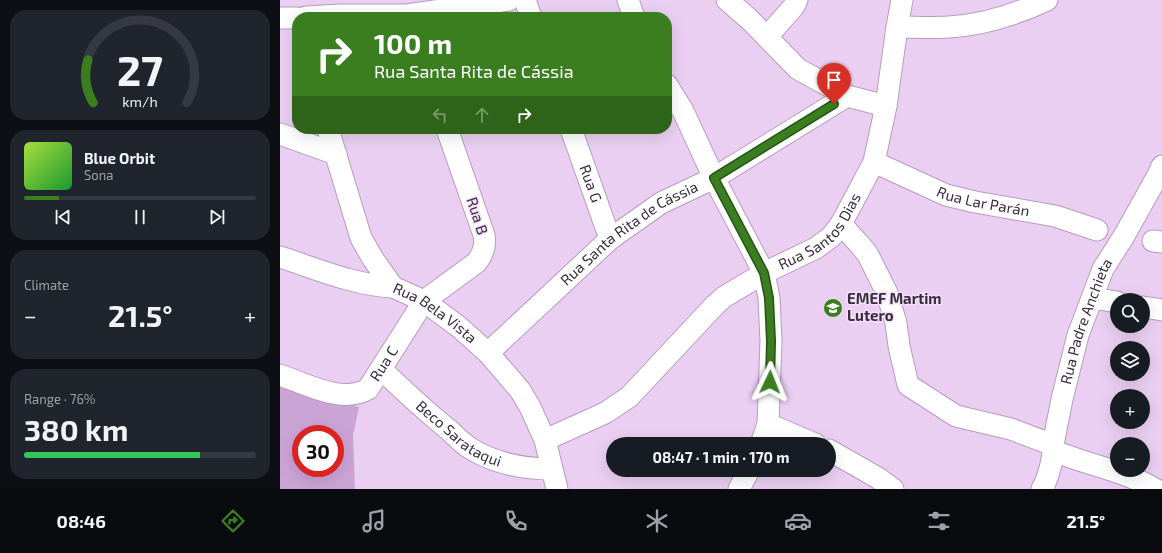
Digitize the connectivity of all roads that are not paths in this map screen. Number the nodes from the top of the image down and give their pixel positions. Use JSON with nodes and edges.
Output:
{"nodes":[{"id":1,"x":284,"y":0,"type":"edge"},
{"id":2,"x":509,"y":0,"type":"edge"},
{"id":3,"x":525,"y":0,"type":"edge"},
{"id":4,"x":628,"y":0,"type":"edge"},
{"id":5,"x":727,"y":0,"type":"edge"},
{"id":6,"x":797,"y":0,"type":"edge"},
{"id":7,"x":902,"y":0,"type":"edge"},
{"id":8,"x":1047,"y":0,"type":"edge"},
{"id":9,"x":432,"y":12,"type":"edge"},
{"id":10,"x":529,"y":12,"type":"edge"},
{"id":11,"x":632,"y":12,"type":"edge"},
{"id":12,"x":292,"y":18,"type":"edge"},
{"id":13,"x":897,"y":27,"type":"junction"},
{"id":14,"x":766,"y":37,"type":"junction"},
{"id":15,"x":672,"y":93,"type":"edge"},
{"id":16,"x":847,"y":96,"type":"junction"},
{"id":17,"x":886,"y":106,"type":"junction"},
{"id":18,"x":280,"y":134,"type":"edge"},
{"id":19,"x":330,"y":134,"type":"edge"},
{"id":20,"x":449,"y":134,"type":"edge"},
{"id":21,"x":573,"y":134,"type":"edge"},
{"id":22,"x":336,"y":154,"type":"junction"},
{"id":23,"x":874,"y":162,"type":"junction"},
{"id":24,"x":1162,"y":166,"type":"edge"},
{"id":25,"x":714,"y":178,"type":"junction"},
{"id":26,"x":841,"y":224,"type":"junction"},
{"id":27,"x":1097,"y":230,"type":"dead end"},
{"id":28,"x":610,"y":239,"type":"junction"},
{"id":29,"x":280,"y":257,"type":"edge"},
{"id":30,"x":764,"y":273,"type":"junction"},
{"id":31,"x":393,"y":287,"type":"junction"},
{"id":32,"x":1092,"y":298,"type":"junction"},
{"id":33,"x":424,"y":301,"type":"junction"},
{"id":34,"x":1110,"y":301,"type":"edge"},
{"id":35,"x":1150,"y":308,"type":"edge"},
{"id":36,"x":1162,"y":310,"type":"edge"},
{"id":37,"x":488,"y":353,"type":"junction"},
{"id":38,"x":381,"y":369,"type":"junction"},
{"id":39,"x":280,"y":375,"type":"edge"},
{"id":40,"x":768,"y":424,"type":"junction"},
{"id":41,"x":763,"y":437,"type":"edge"},
{"id":42,"x":799,"y":437,"type":"edge"},
{"id":43,"x":545,"y":440,"type":"junction"},
{"id":44,"x":1054,"y":448,"type":"junction"},
{"id":45,"x":836,"y":454,"type":"edge"},
{"id":46,"x":552,"y":469,"type":"junction"},
{"id":47,"x":746,"y":477,"type":"edge"},
{"id":48,"x":556,"y":489,"type":"edge"},
{"id":49,"x":739,"y":489,"type":"edge"},
{"id":50,"x":893,"y":489,"type":"edge"},
{"id":51,"x":1042,"y":489,"type":"edge"},
{"id":52,"x":1155,"y":489,"type":"edge"}],
"edges":[{"from":1,"to":12,"type":"street"},
{"from":2,"to":9,"type":"street"},
{"from":3,"to":10,"type":"street"},
{"from":4,"to":11,"type":"street"},
{"from":5,"to":14,"type":"street"},
{"from":6,"to":14,"type":"street"},
{"from":7,"to":13,"type":"street","name":"Rua Santos Dias"},
{"from":8,"to":13,"type":"street"},
{"from":13,"to":17,"type":"street","name":"Rua Santos Dias"},
{"from":14,"to":16,"type":"street"},
{"from":15,"to":25,"type":"street"},
{"from":16,"to":17,"type":"street"},
{"from":16,"to":25,"type":"street","name":"Rua Santa Rita de Cássia"},
{"from":17,"to":23,"type":"street","name":"Rua Santos Dias"},
{"from":18,"to":22,"type":"street"},
{"from":19,"to":22,"type":"street","name":"Rua Bela Vista"},
{"from":20,"to":33,"type":"street","name":"Rua B"},
{"from":21,"to":28,"type":"street","name":"Rua G"},
{"from":22,"to":31,"type":"street","name":"Rua Bela Vista"},
{"from":23,"to":26,"type":"street","name":"Rua Santos Dias"},
{"from":23,"to":27,"type":"street","name":"Rua Lar Parán"},
{"from":24,"to":32,"type":"street","name":"Rua Padre Anchieta"},
{"from":25,"to":28,"type":"street","name":"Rua Santa Rita de Cássia"},
{"from":25,"to":30,"type":"street"},
{"from":26,"to":30,"type":"street","name":"Rua Santos Dias"},
{"from":26,"to":44,"type":"street"},
{"from":28,"to":37,"type":"street","name":"Rua Santa Rita de Cássia"},
{"from":29,"to":31,"type":"street"},
{"from":30,"to":40,"type":"street"},
{"from":30,"to":43,"type":"street","name":"Rua Santos Dias"},
{"from":31,"to":33,"type":"street","name":"Rua Bela Vista"},
{"from":32,"to":34,"type":"street"},
{"from":32,"to":44,"type":"street","name":"Rua Padre Anchieta"},
{"from":33,"to":37,"type":"street","name":"Rua Bela Vista"},
{"from":33,"to":38,"type":"street","name":"Rua C"},
{"from":35,"to":36,"type":"street"},
{"from":37,"to":43,"type":"street","name":"Rua Bela Vista"},
{"from":38,"to":39,"type":"street","name":"Rua C"},
{"from":38,"to":46,"type":"street","name":"Beco Sarataqui"},
{"from":40,"to":41,"type":"street"},
{"from":40,"to":42,"type":"street"},
{"from":43,"to":46,"type":"street","name":"Rua Bela Vista"},
{"from":44,"to":51,"type":"street","name":"Rua Padre Anchieta"},
{"from":44,"to":52,"type":"street"},
{"from":45,"to":50,"type":"street"},
{"from":46,"to":48,"type":"street","name":"Rua Bela Vista"},
{"from":47,"to":49,"type":"street"}]}
